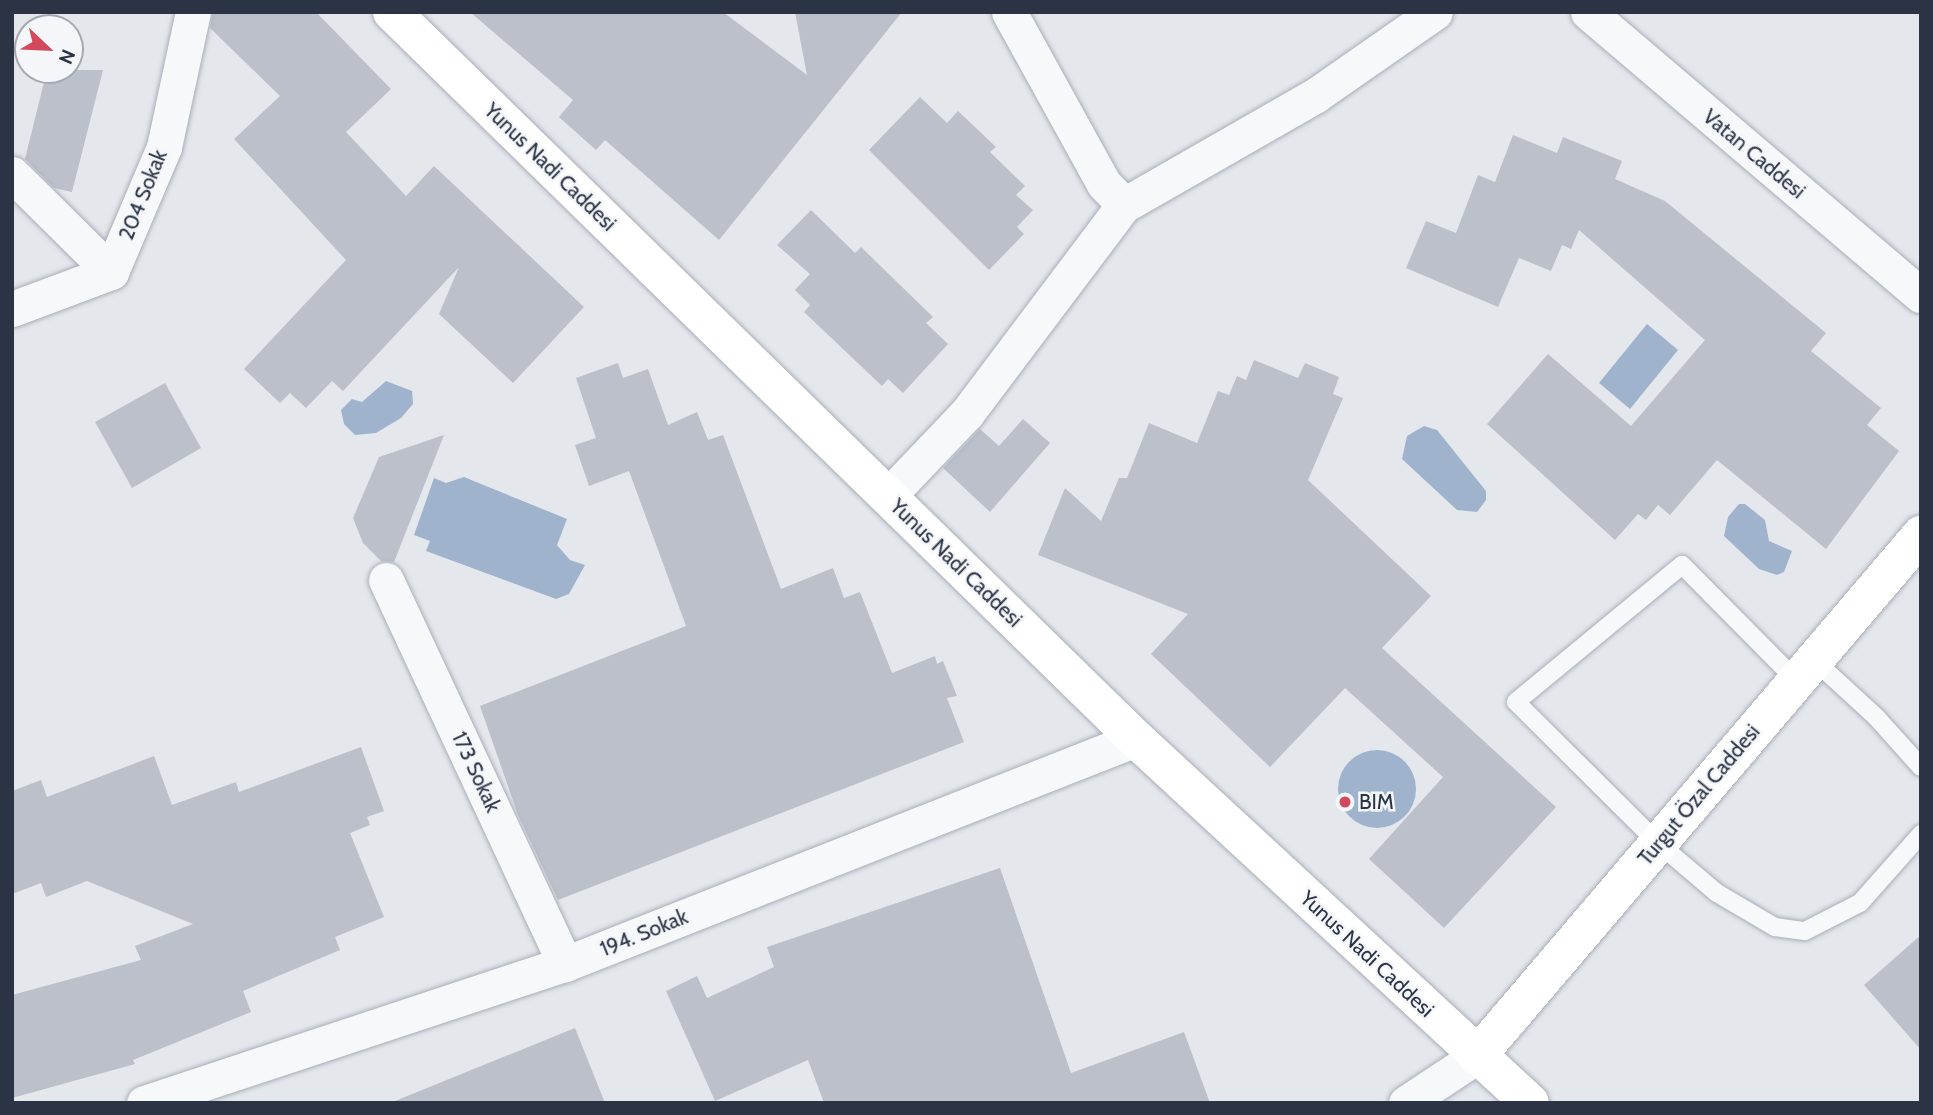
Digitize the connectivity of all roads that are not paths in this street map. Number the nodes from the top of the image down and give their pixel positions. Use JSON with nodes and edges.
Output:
{"nodes":[{"id":1,"x":193,"y":12,"type":"edge"},
{"id":2,"x":392,"y":12,"type":"edge"},
{"id":3,"x":1009,"y":12,"type":"edge"},
{"id":4,"x":1435,"y":12,"type":"edge"},
{"id":5,"x":1588,"y":12,"type":"edge"},
{"id":6,"x":12,"y":174,"type":"edge"},
{"id":7,"x":1124,"y":205,"type":"junction"},
{"id":8,"x":111,"y":272,"type":"junction"},
{"id":9,"x":1921,"y":295,"type":"edge"},
{"id":10,"x":12,"y":309,"type":"edge"},
{"id":11,"x":887,"y":497,"type":"junction"},
{"id":12,"x":1921,"y":535,"type":"edge"},
{"id":13,"x":386,"y":580,"type":"dead end"},
{"id":14,"x":1805,"y":670,"type":"junction"},
{"id":15,"x":1136,"y":739,"type":"junction"},
{"id":16,"x":1921,"y":767,"type":"edge"},
{"id":17,"x":1921,"y":835,"type":"edge"},
{"id":18,"x":1658,"y":843,"type":"junction"},
{"id":19,"x":565,"y":964,"type":"junction"},
{"id":20,"x":1477,"y":1056,"type":"junction"},
{"id":21,"x":144,"y":1103,"type":"edge"},
{"id":22,"x":1406,"y":1103,"type":"edge"},
{"id":23,"x":1530,"y":1103,"type":"edge"}],
"edges":[{"from":1,"to":8,"type":"street","name":"204 Sokak"},
{"from":2,"to":11,"type":"street","name":"Yunus Nadi Caddesi"},
{"from":3,"to":7,"type":"street"},
{"from":4,"to":7,"type":"street"},
{"from":5,"to":9,"type":"street","name":"Vatan Caddesi"},
{"from":6,"to":8,"type":"street"},
{"from":7,"to":11,"type":"street"},
{"from":8,"to":10,"type":"street"},
{"from":11,"to":15,"type":"street","name":"Yunus Nadi Caddesi"},
{"from":12,"to":14,"type":"street","name":"Turgut Özal Caddesi"},
{"from":13,"to":19,"type":"street","name":"173 Sokak"},
{"from":14,"to":16,"type":"lane"},
{"from":14,"to":18,"type":"street","name":"Turgut Özal Caddesi"},
{"from":14,"to":18,"type":"lane"},
{"from":15,"to":19,"type":"street","name":"194. Sokak"},
{"from":15,"to":20,"type":"street","name":"Yunus Nadi Caddesi"},
{"from":17,"to":18,"type":"lane"},
{"from":18,"to":20,"type":"street","name":"Turgut Özal Caddesi"},
{"from":19,"to":21,"type":"street","name":"194. Sokak"},
{"from":20,"to":22,"type":"street"},
{"from":20,"to":23,"type":"street","name":"Yunus Nadi Caddesi"}]}
